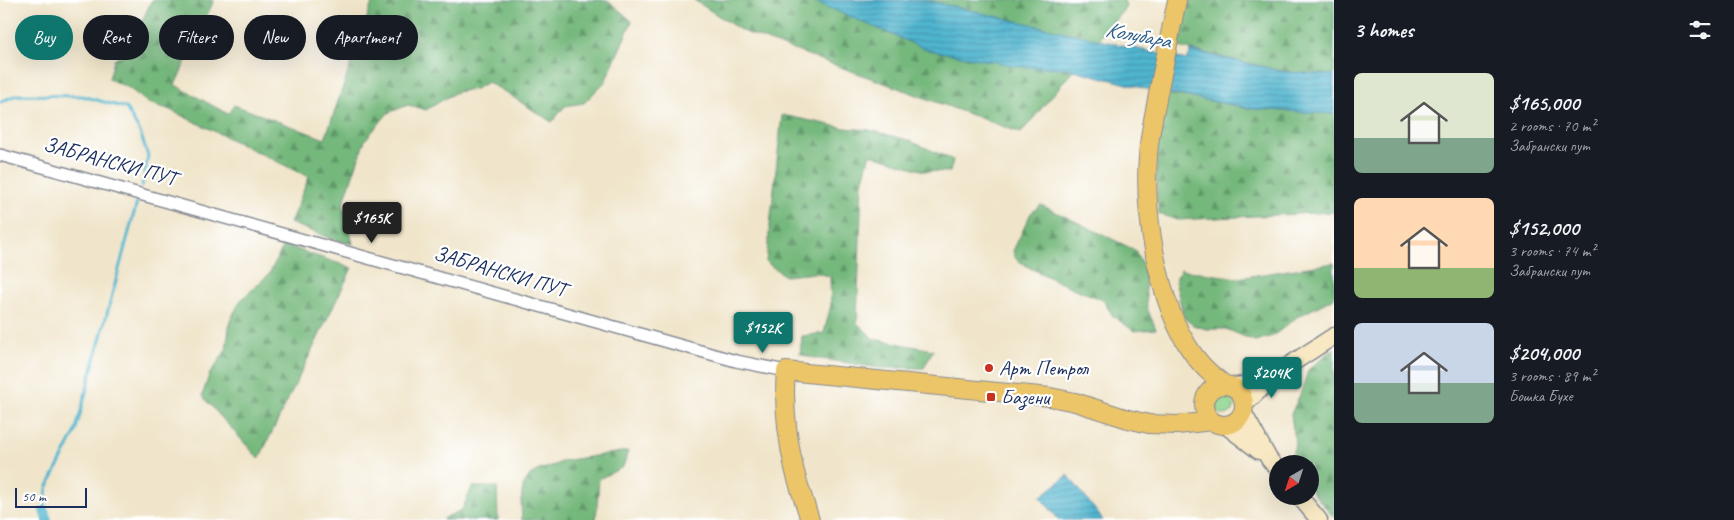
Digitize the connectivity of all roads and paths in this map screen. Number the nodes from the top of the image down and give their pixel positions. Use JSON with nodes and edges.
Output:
{"nodes":[{"id":1,"x":1177,"y":0,"type":"edge"},
{"id":2,"x":0,"y":154,"type":"edge"},
{"id":3,"x":1334,"y":336,"type":"edge"},
{"id":4,"x":1183,"y":337,"type":"junction"},
{"id":5,"x":786,"y":371,"type":"junction"},
{"id":6,"x":1277,"y":373,"type":"junction"},
{"id":7,"x":1229,"y":386,"type":"junction"},
{"id":8,"x":1205,"y":400,"type":"junction"},
{"id":9,"x":1243,"y":408,"type":"junction"},
{"id":10,"x":1218,"y":423,"type":"junction"},
{"id":11,"x":1163,"y":424,"type":"junction"},
{"id":12,"x":1269,"y":457,"type":"edge"},
{"id":13,"x":1269,"y":462,"type":"edge"},
{"id":14,"x":1306,"y":505,"type":"edge"},
{"id":15,"x":810,"y":520,"type":"edge"},
{"id":16,"x":1319,"y":520,"type":"edge"}],
"edges":[{"from":1,"to":4,"type":"main road"},
{"from":2,"to":5,"type":"street","name":"ЗАБРАНСКИ ПУТ"},
{"from":3,"to":6,"type":"main road"},
{"from":4,"to":7,"type":"main road"},
{"from":4,"to":8,"type":"main road"},
{"from":5,"to":11,"type":"main road"},
{"from":5,"to":15,"type":"main road"},
{"from":6,"to":7,"type":"main road"},
{"from":6,"to":9,"type":"main road"},
{"from":7,"to":8,"type":"main road"},
{"from":7,"to":9,"type":"main road"},
{"from":8,"to":10,"type":"main road"},
{"from":8,"to":11,"type":"main road"},
{"from":9,"to":10,"type":"main road"},
{"from":9,"to":12,"type":"main road"},
{"from":10,"to":11,"type":"main road"},
{"from":10,"to":13,"type":"main road"},
{"from":14,"to":16,"type":"main road"}]}
